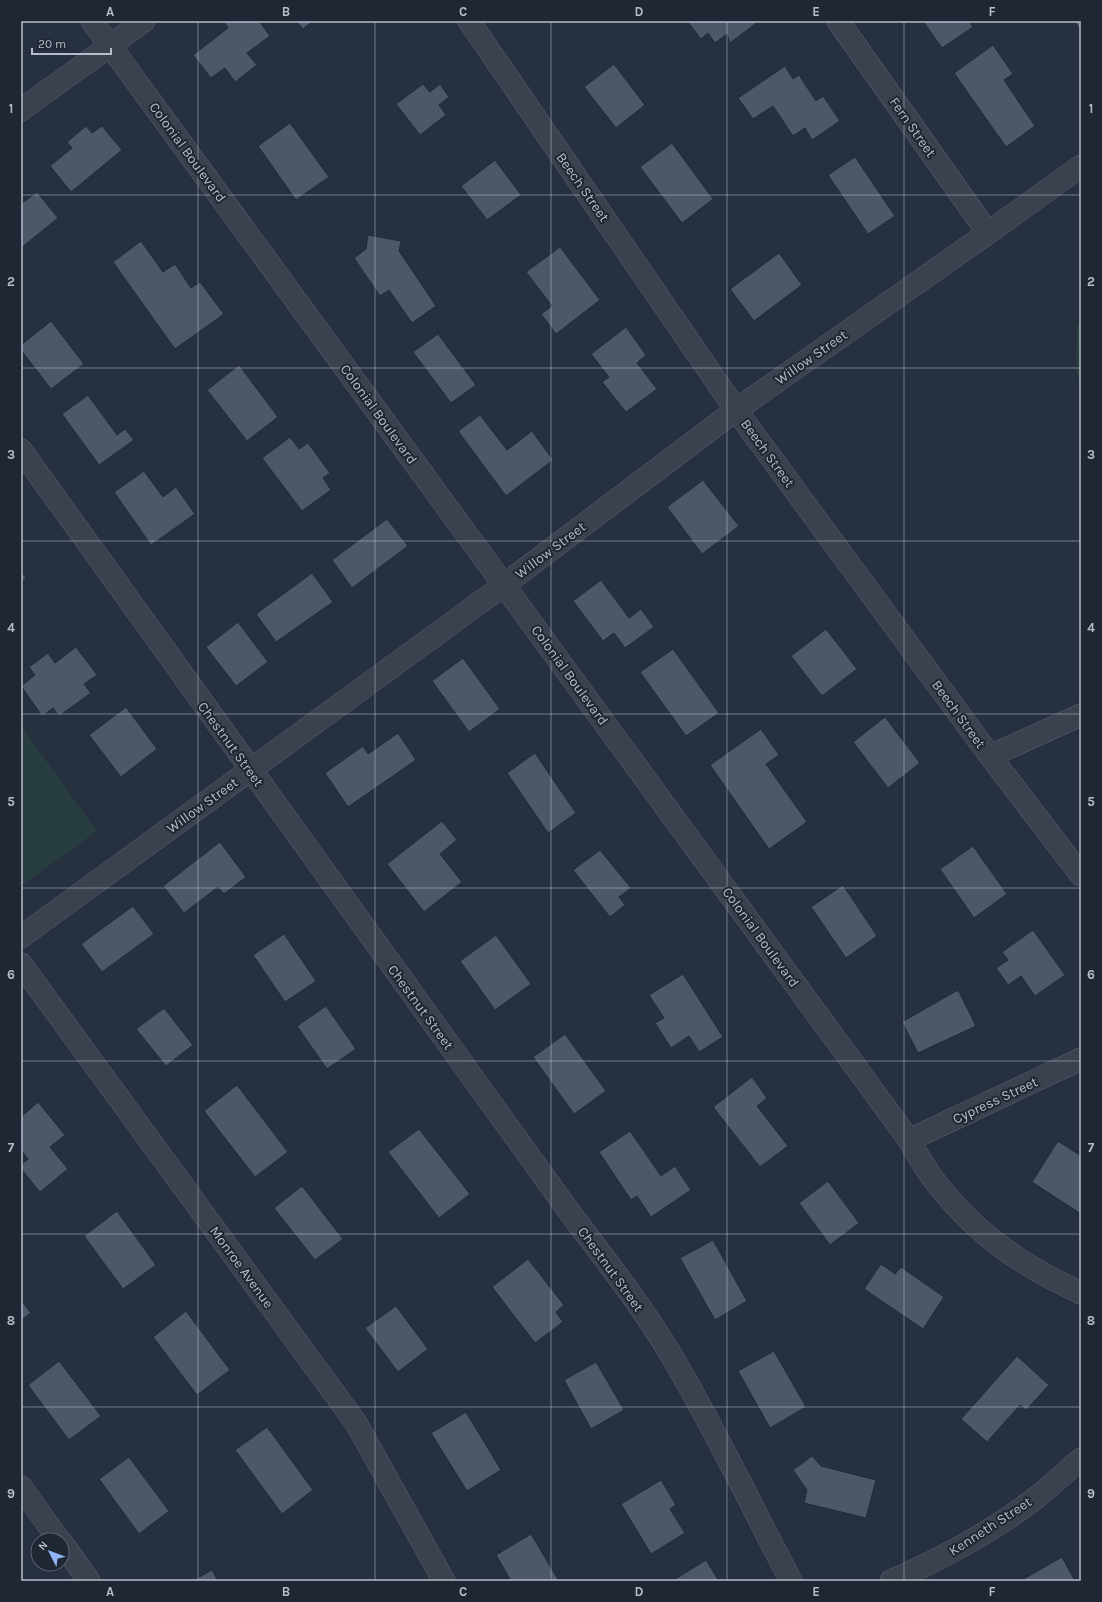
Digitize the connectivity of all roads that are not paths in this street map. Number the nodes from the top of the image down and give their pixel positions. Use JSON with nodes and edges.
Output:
{"nodes":[{"id":1,"x":92,"y":21,"type":"edge"},
{"id":2,"x":144,"y":21,"type":"edge"},
{"id":3,"x":468,"y":21,"type":"edge"},
{"id":4,"x":838,"y":21,"type":"edge"},
{"id":5,"x":110,"y":45,"type":"junction"},
{"id":6,"x":21,"y":110,"type":"edge"},
{"id":7,"x":1081,"y":166,"type":"edge"},
{"id":8,"x":988,"y":234,"type":"junction"},
{"id":9,"x":736,"y":410,"type":"junction"},
{"id":10,"x":21,"y":450,"type":"edge"},
{"id":11,"x":504,"y":585,"type":"junction"},
{"id":12,"x":1081,"y":715,"type":"edge"},
{"id":13,"x":990,"y":756,"type":"junction"},
{"id":14,"x":250,"y":770,"type":"junction"},
{"id":15,"x":1081,"y":875,"type":"edge"},
{"id":16,"x":21,"y":937,"type":"edge"},
{"id":17,"x":21,"y":964,"type":"edge"},
{"id":18,"x":1081,"y":1059,"type":"edge"},
{"id":19,"x":910,"y":1140,"type":"junction"},
{"id":20,"x":1081,"y":1292,"type":"edge"},
{"id":21,"x":1081,"y":1459,"type":"edge"},
{"id":22,"x":21,"y":1487,"type":"edge"},
{"id":23,"x":54,"y":1532,"type":"edge"},
{"id":24,"x":70,"y":1555,"type":"edge"},
{"id":25,"x":89,"y":1581,"type":"edge"},
{"id":26,"x":444,"y":1581,"type":"edge"},
{"id":27,"x":791,"y":1581,"type":"edge"},
{"id":28,"x":891,"y":1581,"type":"edge"}],
"edges":[{"from":1,"to":5,"type":"street","name":"Colonial Boulevard"},
{"from":2,"to":5,"type":"street"},
{"from":3,"to":9,"type":"street","name":"Beech Street"},
{"from":4,"to":8,"type":"street","name":"Fern Street"},
{"from":5,"to":6,"type":"street"},
{"from":5,"to":11,"type":"street","name":"Colonial Boulevard"},
{"from":7,"to":8,"type":"street","name":"Willow Street"},
{"from":8,"to":9,"type":"street","name":"Willow Street"},
{"from":9,"to":11,"type":"street","name":"Willow Street"},
{"from":9,"to":13,"type":"street","name":"Beech Street"},
{"from":10,"to":14,"type":"street","name":"Chestnut Street"},
{"from":11,"to":14,"type":"street","name":"Willow Street"},
{"from":11,"to":19,"type":"street","name":"Colonial Boulevard"},
{"from":12,"to":13,"type":"street"},
{"from":13,"to":15,"type":"street","name":"Beech Street"},
{"from":14,"to":16,"type":"street","name":"Willow Street"},
{"from":14,"to":27,"type":"street","name":"Chestnut Street"},
{"from":17,"to":26,"type":"street","name":"Monroe Avenue"},
{"from":18,"to":19,"type":"street","name":"Cypress Street"},
{"from":19,"to":20,"type":"street","name":"Colonial Boulevard"},
{"from":21,"to":28,"type":"street","name":"Kenneth Street"},
{"from":22,"to":23,"type":"street"},
{"from":24,"to":25,"type":"street"}]}
